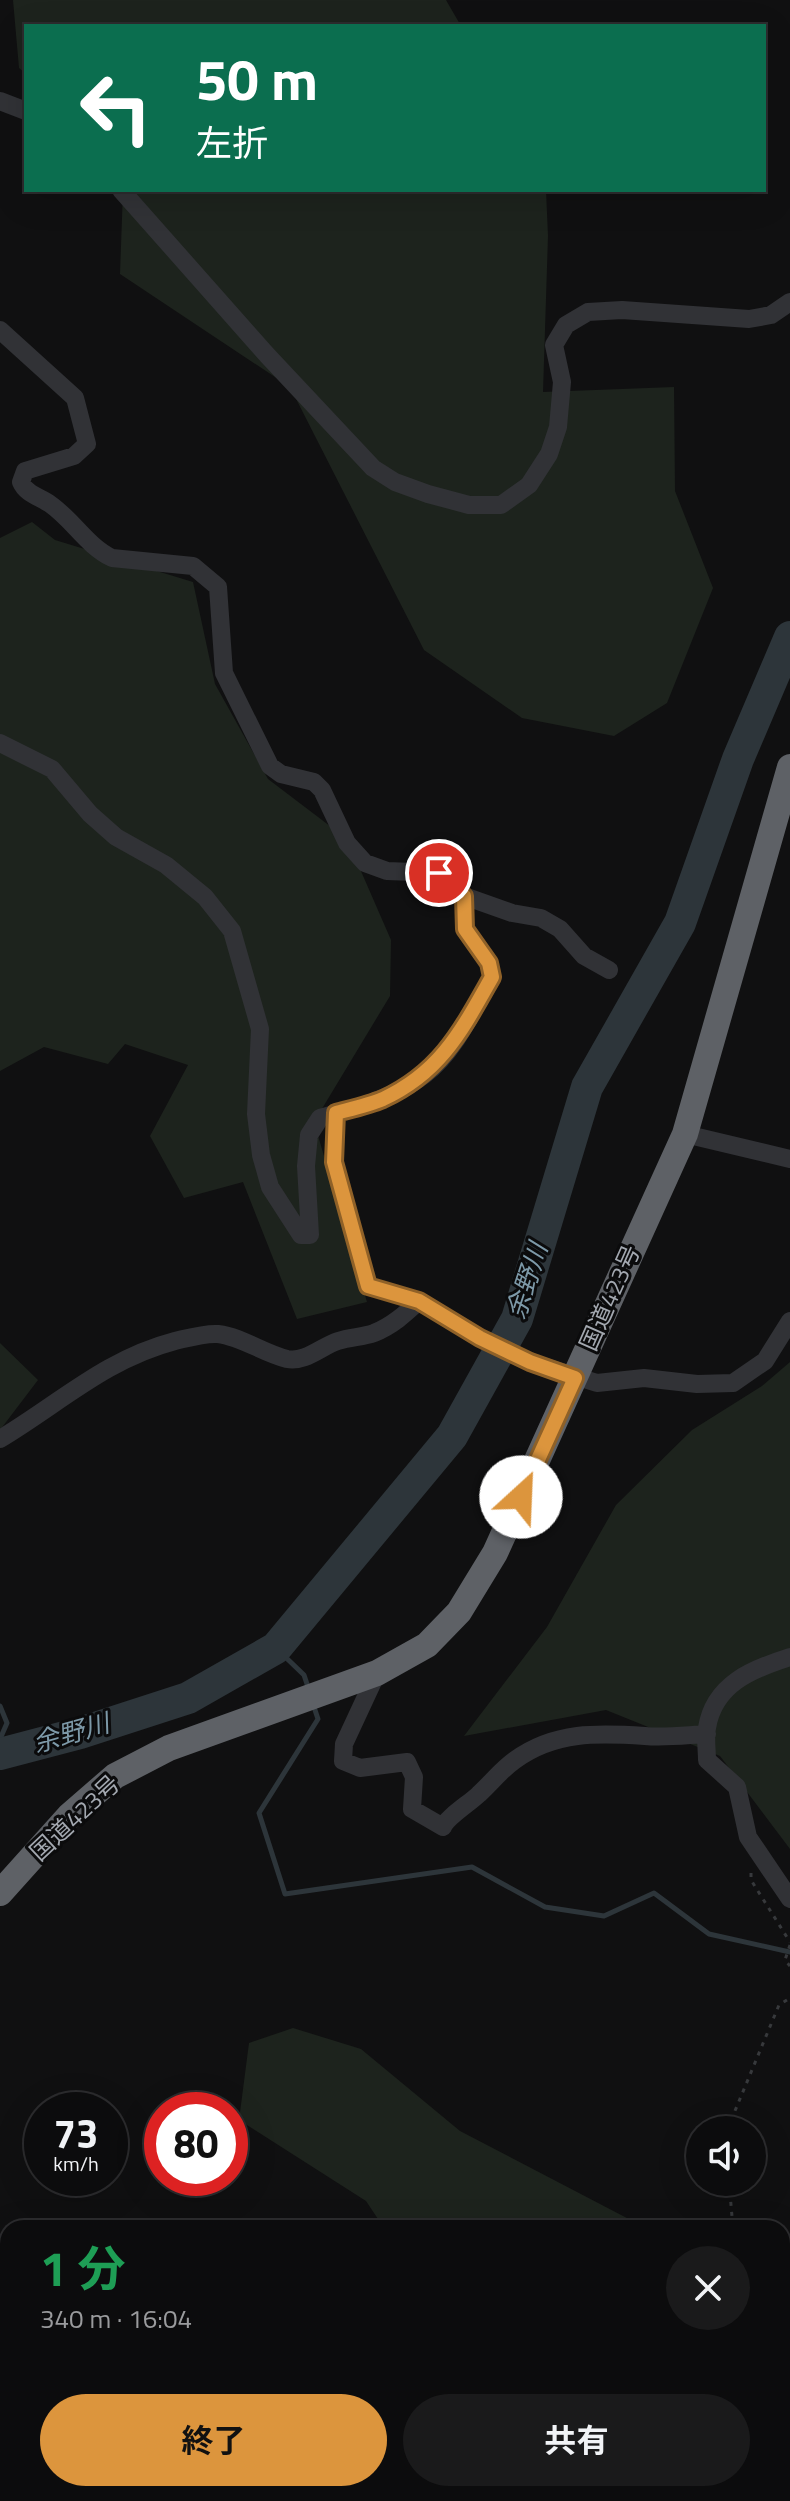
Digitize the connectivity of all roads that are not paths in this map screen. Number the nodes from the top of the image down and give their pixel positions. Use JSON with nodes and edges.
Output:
{"nodes":[{"id":1,"x":0,"y":101,"type":"edge"},
{"id":2,"x":24,"y":110,"type":"edge"},
{"id":3,"x":123,"y":192,"type":"edge"},
{"id":4,"x":790,"y":302,"type":"edge"},
{"id":5,"x":0,"y":330,"type":"edge"},
{"id":6,"x":0,"y":743,"type":"edge"},
{"id":7,"x":790,"y":767,"type":"edge"},
{"id":8,"x":464,"y":896,"type":"junction"},
{"id":9,"x":609,"y":970,"type":"dead end"},
{"id":10,"x":336,"y":1113,"type":"junction"},
{"id":11,"x":685,"y":1134,"type":"junction"},
{"id":12,"x":790,"y":1159,"type":"edge"},
{"id":13,"x":419,"y":1301,"type":"junction"},
{"id":14,"x":790,"y":1321,"type":"edge"},
{"id":15,"x":575,"y":1378,"type":"junction"},
{"id":16,"x":0,"y":1439,"type":"edge"},
{"id":17,"x":790,"y":1657,"type":"edge"},
{"id":18,"x":377,"y":1673,"type":"junction"},
{"id":19,"x":707,"y":1734,"type":"junction"},
{"id":20,"x":0,"y":1893,"type":"edge"},
{"id":21,"x":790,"y":1899,"type":"edge"}],
"edges":[{"from":1,"to":2,"type":"street"},
{"from":3,"to":4,"type":"street"},
{"from":5,"to":8,"type":"street"},
{"from":6,"to":10,"type":"street"},
{"from":7,"to":11,"type":"highway","name":"国道423号"},
{"from":8,"to":9,"type":"street"},
{"from":8,"to":10,"type":"street"},
{"from":10,"to":13,"type":"street"},
{"from":11,"to":12,"type":"street"},
{"from":11,"to":15,"type":"highway","name":"国道423号"},
{"from":13,"to":15,"type":"street"},
{"from":13,"to":16,"type":"street"},
{"from":14,"to":15,"type":"street"},
{"from":15,"to":18,"type":"highway","name":"国道423号"},
{"from":17,"to":19,"type":"street"},
{"from":18,"to":19,"type":"street"},
{"from":18,"to":20,"type":"highway","name":"国道423号"},
{"from":19,"to":21,"type":"street"}]}
